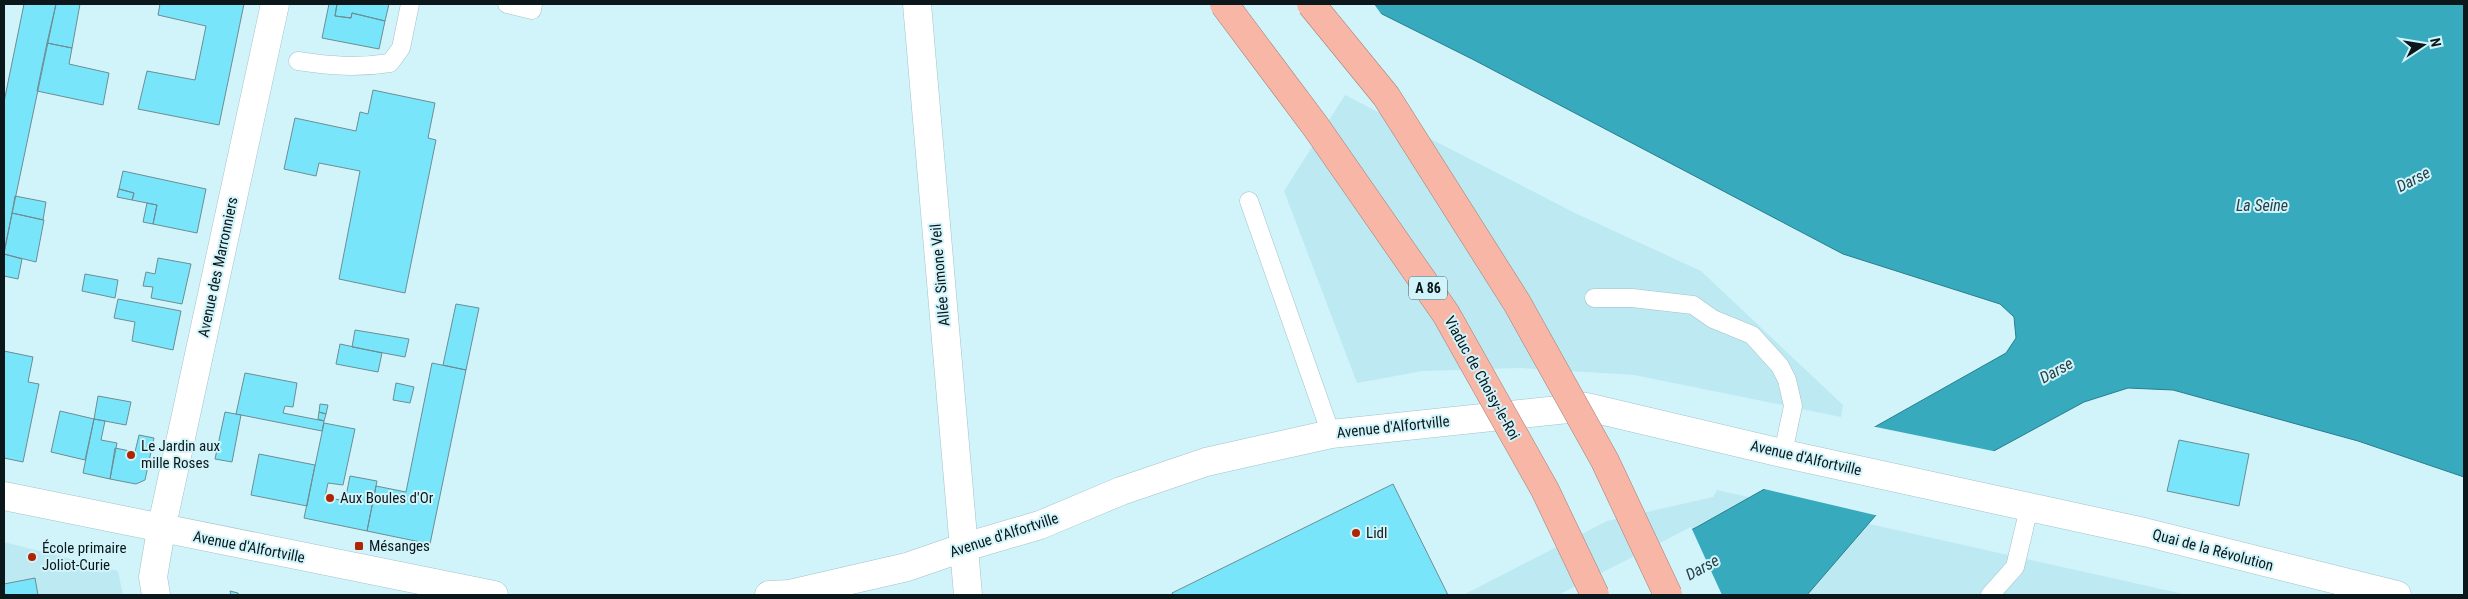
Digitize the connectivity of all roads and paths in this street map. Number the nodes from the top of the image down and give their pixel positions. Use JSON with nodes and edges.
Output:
{"nodes":[{"id":1,"x":275,"y":4,"type":"edge"},
{"id":2,"x":410,"y":4,"type":"edge"},
{"id":3,"x":507,"y":4,"type":"edge"},
{"id":4,"x":533,"y":4,"type":"edge"},
{"id":5,"x":917,"y":4,"type":"edge"},
{"id":6,"x":1224,"y":4,"type":"edge"},
{"id":7,"x":1311,"y":4,"type":"edge"},
{"id":8,"x":298,"y":61,"type":"dead end"},
{"id":9,"x":1249,"y":201,"type":"dead end"},
{"id":10,"x":1594,"y":298,"type":"dead end"},
{"id":11,"x":1331,"y":434,"type":"junction"},
{"id":12,"x":1786,"y":454,"type":"junction"},
{"id":13,"x":4,"y":496,"type":"edge"},
{"id":14,"x":2029,"y":508,"type":"junction"},
{"id":15,"x":161,"y":530,"type":"junction"},
{"id":16,"x":965,"y":547,"type":"junction"},
{"id":17,"x":156,"y":595,"type":"edge"},
{"id":18,"x":494,"y":595,"type":"edge"},
{"id":19,"x":769,"y":595,"type":"edge"},
{"id":20,"x":968,"y":595,"type":"edge"},
{"id":21,"x":1595,"y":595,"type":"edge"},
{"id":22,"x":1668,"y":595,"type":"edge"},
{"id":23,"x":1990,"y":595,"type":"edge"},
{"id":24,"x":2397,"y":595,"type":"edge"}],
"edges":[{"from":1,"to":15,"type":"main road","name":"Avenue des Marronniers"},
{"from":2,"to":8,"type":"lane"},
{"from":3,"to":4,"type":"lane"},
{"from":5,"to":16,"type":"main road","name":"Allée Simone Veil"},
{"from":6,"to":21,"type":"highway","name":"Viaduc de Choisy-le-Roi","number":"A 86","bridge":true},
{"from":7,"to":22,"type":"highway","bridge":true},
{"from":9,"to":11,"type":"lane"},
{"from":10,"to":12,"type":"lane"},
{"from":11,"to":12,"type":"main road","name":"Avenue d'Alfortville"},
{"from":11,"to":16,"type":"main road","name":"Avenue d'Alfortville"},
{"from":12,"to":14,"type":"main road","name":"Avenue d'Alfortville"},
{"from":13,"to":15,"type":"main road","name":"Avenue d'Alfortville"},
{"from":14,"to":23,"type":"lane"},
{"from":14,"to":24,"type":"main road","name":"Quai de la Révolution"},
{"from":15,"to":17,"type":"main road","name":"Avenue des Marronniers"},
{"from":15,"to":18,"type":"main road","name":"Avenue d'Alfortville"},
{"from":16,"to":19,"type":"main road","name":"Avenue d'Alfortville"},
{"from":16,"to":20,"type":"main road","name":"Allée Simone Veil"}]}
